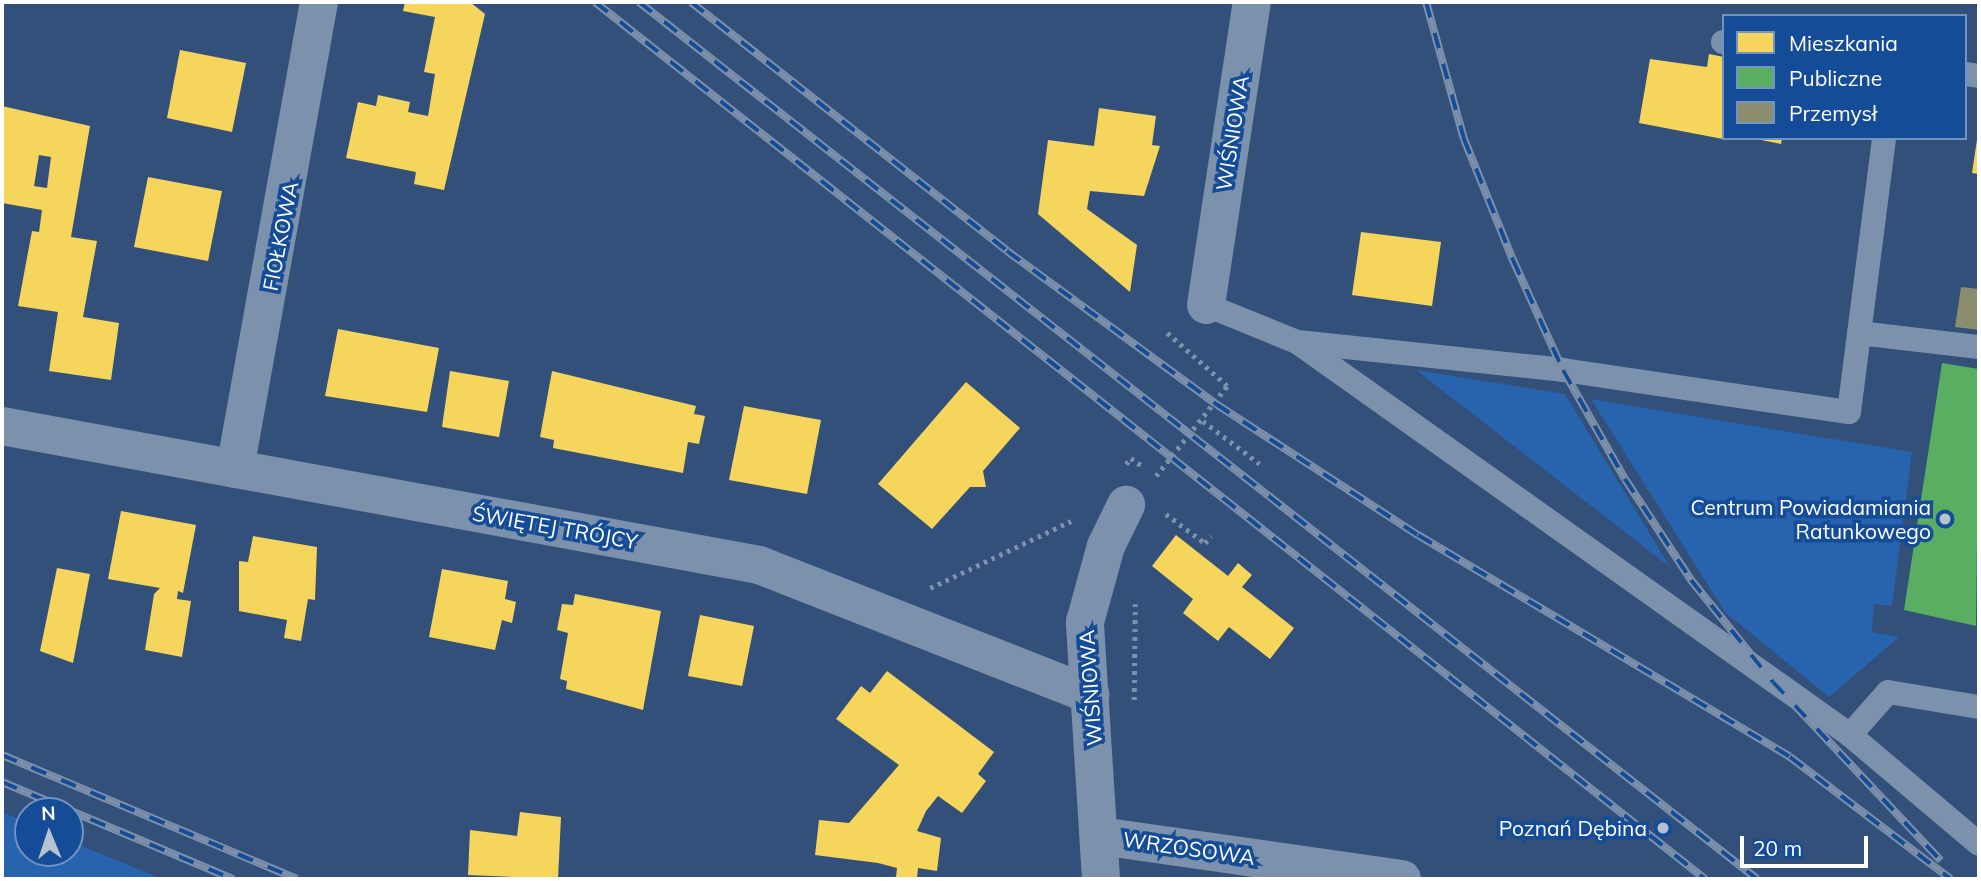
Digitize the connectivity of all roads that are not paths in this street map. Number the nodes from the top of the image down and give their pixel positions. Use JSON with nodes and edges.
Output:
{"nodes":[{"id":1,"x":319,"y":2,"type":"edge"},
{"id":2,"x":1252,"y":2,"type":"edge"},
{"id":3,"x":1884,"y":140,"type":"edge"},
{"id":4,"x":1206,"y":305,"type":"joint"},
{"id":5,"x":1859,"y":333,"type":"junction"},
{"id":6,"x":1297,"y":342,"type":"junction"},
{"id":7,"x":1979,"y":347,"type":"edge"},
{"id":8,"x":2,"y":426,"type":"edge"},
{"id":9,"x":235,"y":469,"type":"junction"},
{"id":10,"x":1140,"y":505,"type":"road end"},
{"id":11,"x":1090,"y":695,"type":"junction"},
{"id":12,"x":1979,"y":707,"type":"edge"},
{"id":13,"x":1850,"y":735,"type":"junction"},
{"id":14,"x":1100,"y":836,"type":"junction"},
{"id":15,"x":1978,"y":842,"type":"edge"},
{"id":16,"x":1101,"y":879,"type":"edge"},
{"id":17,"x":1402,"y":879,"type":"edge"}],
"edges":[{"from":1,"to":9,"type":"street","name":"FIOŁKOWA"},
{"from":2,"to":4,"type":"street","name":"WIŚNIOWA"},
{"from":3,"to":5,"type":"lane"},
{"from":4,"to":6,"type":"lane"},
{"from":5,"to":6,"type":"lane"},
{"from":5,"to":7,"type":"lane"},
{"from":6,"to":13,"type":"lane"},
{"from":8,"to":9,"type":"street","name":"ŚWIĘTEJ TRÓJCY"},
{"from":9,"to":11,"type":"street","name":"ŚWIĘTEJ TRÓJCY"},
{"from":10,"to":11,"type":"street","name":"WIŚNIOWA"},
{"from":11,"to":14,"type":"street","name":"WIŚNIOWA"},
{"from":12,"to":13,"type":"lane"},
{"from":13,"to":15,"type":"lane"},
{"from":14,"to":16,"type":"street","name":"WIŚNIOWA"},
{"from":14,"to":17,"type":"street","name":"WRZOSOWA"}]}
